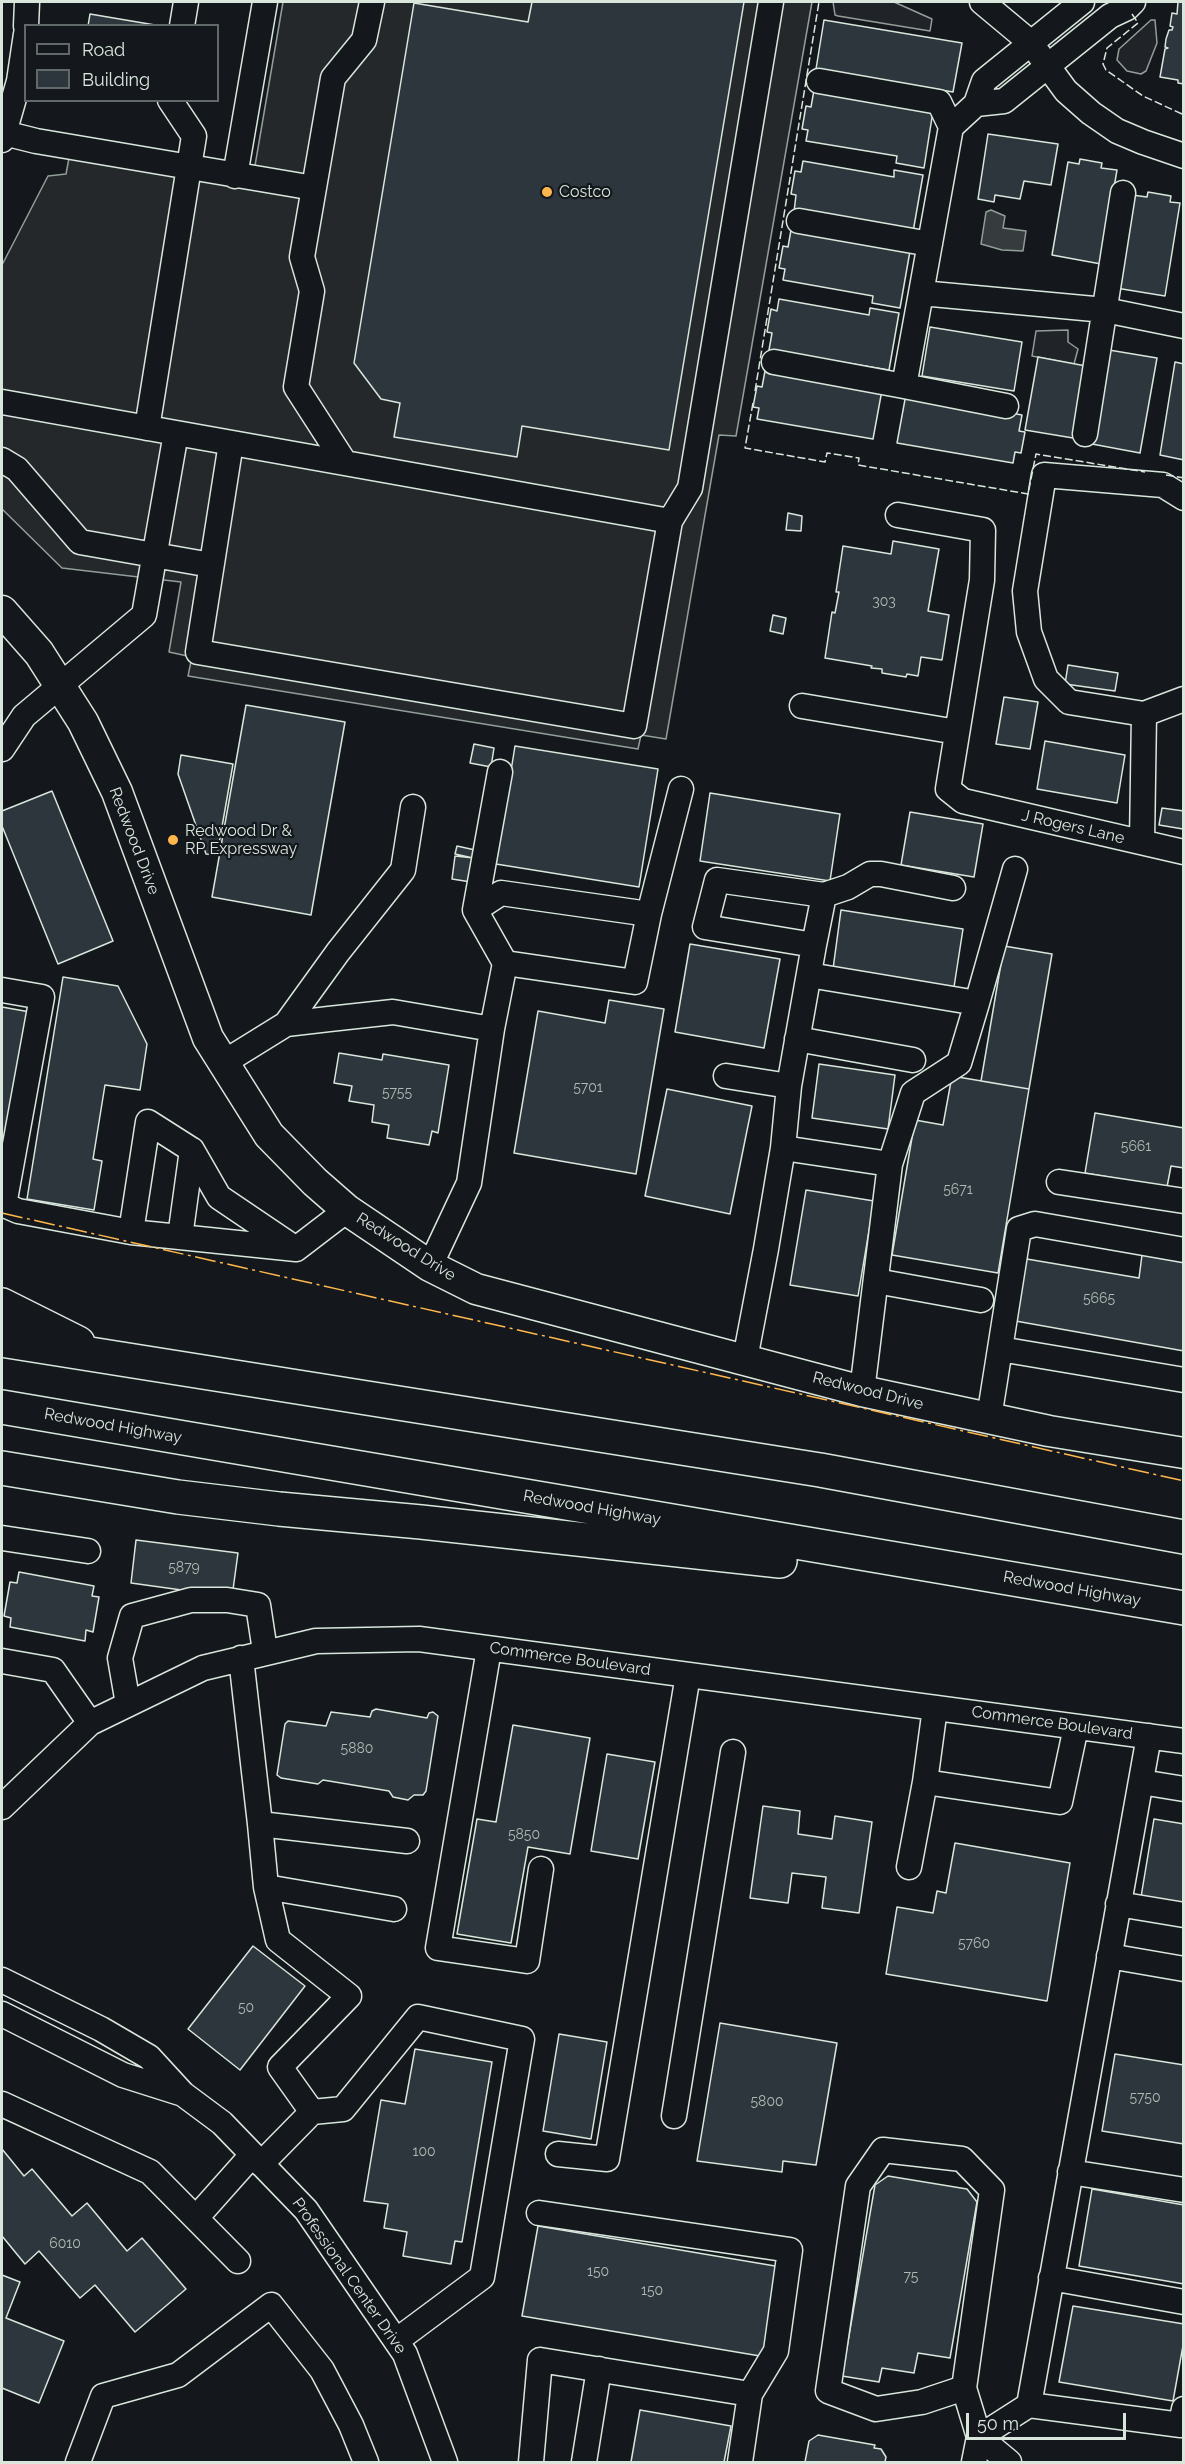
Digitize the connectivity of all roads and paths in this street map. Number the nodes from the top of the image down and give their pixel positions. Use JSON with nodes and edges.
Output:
{"nodes":[{"id":1,"x":27,"y":2,"type":"edge"},
{"id":2,"x":186,"y":2,"type":"edge"},
{"id":3,"x":265,"y":2,"type":"edge"},
{"id":4,"x":372,"y":2,"type":"edge"},
{"id":5,"x":771,"y":2,"type":"edge"},
{"id":6,"x":982,"y":2,"type":"edge"},
{"id":7,"x":1082,"y":2,"type":"edge"},
{"id":8,"x":1133,"y":2,"type":"edge"},
{"id":9,"x":1107,"y":9,"type":"edge"},
{"id":10,"x":26,"y":24,"type":"edge"},
{"id":11,"x":182,"y":24,"type":"edge"},
{"id":12,"x":1030,"y":42,"type":"junction"},
{"id":13,"x":24,"y":50,"type":"edge"},
{"id":14,"x":1048,"y":66,"type":"junction"},
{"id":15,"x":819,"y":81,"type":"dead end"},
{"id":16,"x":171,"y":102,"type":"edge"},
{"id":17,"x":976,"y":104,"type":"junction"},
{"id":18,"x":951,"y":127,"type":"junction"},
{"id":19,"x":3,"y":137,"type":"edge"},
{"id":20,"x":1184,"y":156,"type":"edge"},
{"id":21,"x":189,"y":168,"type":"junction"},
{"id":22,"x":235,"y":176,"type":"junction"},
{"id":23,"x":314,"y":188,"type":"junction"},
{"id":24,"x":1123,"y":193,"type":"dead end"},
{"id":25,"x":798,"y":222,"type":"dead end"},
{"id":26,"x":930,"y":244,"type":"junction"},
{"id":27,"x":921,"y":293,"type":"junction"},
{"id":28,"x":1105,"y":310,"type":"junction"},
{"id":29,"x":1184,"y":326,"type":"edge"},
{"id":30,"x":774,"y":362,"type":"dead end"},
{"id":31,"x":904,"y":386,"type":"junction"},
{"id":32,"x":2,"y":402,"type":"edge"},
{"id":33,"x":1006,"y":406,"type":"dead end"},
{"id":34,"x":147,"y":428,"type":"junction"},
{"id":35,"x":176,"y":434,"type":"junction"},
{"id":36,"x":1085,"y":434,"type":"dead end"},
{"id":37,"x":231,"y":443,"type":"junction"},
{"id":38,"x":2,"y":460,"type":"edge"},
{"id":39,"x":345,"y":463,"type":"junction"},
{"id":40,"x":1184,"y":498,"type":"edge"},
{"id":41,"x":898,"y":515,"type":"dead end"},
{"id":42,"x":670,"y":520,"type":"junction"},
{"id":43,"x":155,"y":555,"type":"junction"},
{"id":44,"x":212,"y":565,"type":"junction"},
{"id":45,"x":2,"y":611,"type":"edge"},
{"id":46,"x":60,"y":686,"type":"junction"},
{"id":47,"x":1184,"y":699,"type":"edge"},
{"id":48,"x":802,"y":706,"type":"dead end"},
{"id":49,"x":1144,"y":714,"type":"junction"},
{"id":50,"x":957,"y":732,"type":"junction"},
{"id":51,"x":2,"y":748,"type":"edge"},
{"id":52,"x":500,"y":772,"type":"dead end"},
{"id":53,"x":681,"y":789,"type":"dead end"},
{"id":54,"x":413,"y":807,"type":"dead end"},
{"id":55,"x":1142,"y":842,"type":"junction"},
{"id":56,"x":1184,"y":852,"type":"edge"},
{"id":57,"x":1015,"y":868,"type":"dead end"},
{"id":58,"x":953,"y":888,"type":"dead end"},
{"id":59,"x":824,"y":895,"type":"junction"},
{"id":60,"x":475,"y":910,"type":"junction"},
{"id":61,"x":650,"y":914,"type":"junction"},
{"id":62,"x":814,"y":945,"type":"junction"},
{"id":63,"x":505,"y":963,"type":"junction"},
{"id":64,"x":809,"y":975,"type":"junction"},
{"id":65,"x":2,"y":990,"type":"edge"},
{"id":66,"x":977,"y":1003,"type":"junction"},
{"id":67,"x":286,"y":1024,"type":"junction"},
{"id":68,"x":492,"y":1029,"type":"junction"},
{"id":69,"x":797,"y":1039,"type":"junction"},
{"id":70,"x":913,"y":1060,"type":"dead end"},
{"id":71,"x":223,"y":1063,"type":"junction"},
{"id":72,"x":726,"y":1076,"type":"dead end"},
{"id":73,"x":789,"y":1086,"type":"junction"},
{"id":74,"x":783,"y":1148,"type":"junction"},
{"id":75,"x":192,"y":1150,"type":"junction"},
{"id":76,"x":890,"y":1164,"type":"junction"},
{"id":77,"x":1059,"y":1182,"type":"dead end"},
{"id":78,"x":1184,"y":1202,"type":"edge"},
{"id":79,"x":3,"y":1204,"type":"edge"},
{"id":80,"x":347,"y":1210,"type":"junction"},
{"id":81,"x":131,"y":1232,"type":"junction"},
{"id":82,"x":180,"y":1237,"type":"junction"},
{"id":83,"x":296,"y":1249,"type":"junction"},
{"id":84,"x":1184,"y":1250,"type":"edge"},
{"id":85,"x":430,"y":1266,"type":"junction"},
{"id":86,"x":876,"y":1281,"type":"junction"},
{"id":87,"x":981,"y":1300,"type":"dead end"},
{"id":88,"x":2,"y":1305,"type":"edge"},
{"id":89,"x":2,"y":1340,"type":"edge"},
{"id":90,"x":1000,"y":1349,"type":"junction"},
{"id":91,"x":106,"y":1358,"type":"junction"},
{"id":92,"x":745,"y":1359,"type":"junction"},
{"id":93,"x":1184,"y":1380,"type":"edge"},
{"id":94,"x":862,"y":1391,"type":"junction"},
{"id":95,"x":2,"y":1407,"type":"edge"},
{"id":96,"x":989,"y":1418,"type":"junction"},
{"id":97,"x":1184,"y":1453,"type":"edge"},
{"id":98,"x":2,"y":1468,"type":"edge"},
{"id":99,"x":1184,"y":1537,"type":"edge"},
{"id":100,"x":2,"y":1538,"type":"edge"},
{"id":101,"x":88,"y":1551,"type":"dead end"},
{"id":102,"x":1184,"y":1609,"type":"edge"},
{"id":103,"x":489,"y":1648,"type":"junction"},
{"id":104,"x":265,"y":1651,"type":"junction"},
{"id":105,"x":241,"y":1658,"type":"junction"},
{"id":106,"x":2,"y":1661,"type":"edge"},
{"id":107,"x":688,"y":1675,"type":"junction"},
{"id":108,"x":128,"y":1704,"type":"junction"},
{"id":109,"x":934,"y":1708,"type":"junction"},
{"id":110,"x":90,"y":1723,"type":"junction"},
{"id":111,"x":1076,"y":1726,"type":"junction"},
{"id":112,"x":1149,"y":1736,"type":"junction"},
{"id":113,"x":1184,"y":1741,"type":"edge"},
{"id":114,"x":733,"y":1752,"type":"dead end"},
{"id":115,"x":925,"y":1782,"type":"junction"},
{"id":116,"x":1141,"y":1782,"type":"junction"},
{"id":117,"x":1184,"y":1789,"type":"edge"},
{"id":118,"x":2,"y":1807,"type":"edge"},
{"id":119,"x":260,"y":1824,"type":"junction"},
{"id":120,"x":407,"y":1841,"type":"dead end"},
{"id":121,"x":909,"y":1867,"type":"dead end"},
{"id":122,"x":542,"y":1869,"type":"dead end"},
{"id":123,"x":266,"y":1887,"type":"junction"},
{"id":124,"x":1118,"y":1904,"type":"junction"},
{"id":125,"x":394,"y":1909,"type":"dead end"},
{"id":126,"x":1184,"y":1915,"type":"edge"},
{"id":127,"x":1109,"y":1956,"type":"junction"},
{"id":128,"x":1184,"y":1969,"type":"edge"},
{"id":129,"x":2,"y":1980,"type":"edge"},
{"id":130,"x":2,"y":2014,"type":"edge"},
{"id":131,"x":183,"y":2094,"type":"junction"},
{"id":132,"x":2,"y":2104,"type":"edge"},
{"id":133,"x":312,"y":2112,"type":"junction"},
{"id":134,"x":674,"y":2116,"type":"dead end"},
{"id":135,"x":558,"y":2154,"type":"dead end"},
{"id":136,"x":257,"y":2160,"type":"junction"},
{"id":137,"x":1070,"y":2172,"type":"junction"},
{"id":138,"x":1184,"y":2190,"type":"edge"},
{"id":139,"x":539,"y":2213,"type":"dead end"},
{"id":140,"x":196,"y":2218,"type":"junction"},
{"id":141,"x":238,"y":2261,"type":"dead end"},
{"id":142,"x":1051,"y":2278,"type":"junction"},
{"id":143,"x":1184,"y":2302,"type":"edge"},
{"id":144,"x":396,"y":2341,"type":"junction"},
{"id":145,"x":599,"y":2369,"type":"junction"},
{"id":146,"x":964,"y":2388,"type":"junction"},
{"id":147,"x":750,"y":2394,"type":"junction"},
{"id":148,"x":1029,"y":2405,"type":"junction"},
{"id":149,"x":1184,"y":2409,"type":"edge"},
{"id":150,"x":979,"y":2437,"type":"junction"},
{"id":151,"x":78,"y":2463,"type":"edge"},
{"id":152,"x":366,"y":2463,"type":"edge"},
{"id":153,"x":445,"y":2463,"type":"edge"},
{"id":154,"x":531,"y":2463,"type":"edge"},
{"id":155,"x":584,"y":2463,"type":"edge"},
{"id":156,"x":740,"y":2463,"type":"edge"},
{"id":157,"x":974,"y":2463,"type":"edge"},
{"id":158,"x":1009,"y":2463,"type":"edge"}],
"edges":[{"from":1,"to":10,"type":"street"},
{"from":2,"to":11,"type":"street"},
{"from":3,"to":22,"type":"street"},
{"from":4,"to":23,"type":"street"},
{"from":5,"to":42,"type":"street"},
{"from":6,"to":12,"type":"street"},
{"from":7,"to":12,"type":"street"},
{"from":8,"to":9,"type":"street"},
{"from":9,"to":14,"type":"street"},
{"from":12,"to":14,"type":"street"},
{"from":12,"to":17,"type":"street"},
{"from":13,"to":19,"type":"street"},
{"from":14,"to":17,"type":"street"},
{"from":14,"to":20,"type":"street"},
{"from":15,"to":18,"type":"street"},
{"from":16,"to":21,"type":"street"},
{"from":17,"to":18,"type":"street"},
{"from":18,"to":26,"type":"street"},
{"from":19,"to":21,"type":"street"},
{"from":21,"to":22,"type":"street"},
{"from":21,"to":34,"type":"street"},
{"from":22,"to":23,"type":"street"},
{"from":23,"to":39,"type":"street"},
{"from":24,"to":28,"type":"street"},
{"from":25,"to":26,"type":"street"},
{"from":26,"to":27,"type":"street"},
{"from":27,"to":28,"type":"street"},
{"from":27,"to":31,"type":"street"},
{"from":28,"to":29,"type":"street"},
{"from":28,"to":36,"type":"street"},
{"from":30,"to":31,"type":"street"},
{"from":31,"to":33,"type":"street"},
{"from":32,"to":34,"type":"street"},
{"from":34,"to":35,"type":"street"},
{"from":35,"to":37,"type":"street"},
{"from":35,"to":43,"type":"street"},
{"from":37,"to":39,"type":"street"},
{"from":37,"to":44,"type":"street"},
{"from":38,"to":43,"type":"street"},
{"from":39,"to":42,"type":"street"},
{"from":40,"to":49,"type":"street"},
{"from":41,"to":50,"type":"street"},
{"from":42,"to":44,"type":"street"},
{"from":43,"to":44,"type":"street"},
{"from":43,"to":46,"type":"street"},
{"from":45,"to":46,"type":"main road","name":"Redwood Drive"},
{"from":46,"to":51,"type":"street"},
{"from":46,"to":71,"type":"main road","name":"Redwood Drive"},
{"from":47,"to":49,"type":"street"},
{"from":48,"to":50,"type":"street"},
{"from":49,"to":55,"type":"street"},
{"from":50,"to":55,"type":"street","name":"J Rogers Lane"},
{"from":52,"to":60,"type":"street"},
{"from":53,"to":61,"type":"street"},
{"from":54,"to":67,"type":"street"},
{"from":55,"to":56,"type":"street","name":"J Rogers Lane"},
{"from":57,"to":66,"type":"street"},
{"from":58,"to":59,"type":"street"},
{"from":59,"to":62,"type":"street"},
{"from":59,"to":62,"type":"street"},
{"from":60,"to":61,"type":"street"},
{"from":60,"to":63,"type":"street"},
{"from":61,"to":63,"type":"street"},
{"from":62,"to":64,"type":"street"},
{"from":63,"to":68,"type":"street"},
{"from":64,"to":66,"type":"street"},
{"from":64,"to":69,"type":"street"},
{"from":65,"to":79,"type":"street"},
{"from":66,"to":76,"type":"street"},
{"from":67,"to":68,"type":"street"},
{"from":67,"to":71,"type":"street"},
{"from":68,"to":85,"type":"street"},
{"from":69,"to":70,"type":"street"},
{"from":69,"to":73,"type":"street"},
{"from":71,"to":80,"type":"main road","name":"Redwood Drive"},
{"from":72,"to":73,"type":"street"},
{"from":73,"to":74,"type":"street"},
{"from":74,"to":76,"type":"street"},
{"from":74,"to":92,"type":"street"},
{"from":75,"to":81,"type":"street"},
{"from":75,"to":82,"type":"street"},
{"from":75,"to":83,"type":"street"},
{"from":76,"to":86,"type":"street"},
{"from":77,"to":78,"type":"street"},
{"from":79,"to":81,"type":"street"},
{"from":80,"to":83,"type":"street"},
{"from":80,"to":85,"type":"main road","name":"Redwood Drive"},
{"from":81,"to":82,"type":"street"},
{"from":82,"to":83,"type":"street"},
{"from":84,"to":90,"type":"street"},
{"from":85,"to":92,"type":"main road","name":"Redwood Drive"},
{"from":86,"to":87,"type":"street"},
{"from":86,"to":94,"type":"street"},
{"from":88,"to":91,"type":"highway"},
{"from":89,"to":91,"type":"highway"},
{"from":90,"to":93,"type":"street"},
{"from":90,"to":96,"type":"street"},
{"from":91,"to":99,"type":"highway"},
{"from":92,"to":94,"type":"main road","name":"Redwood Drive"},
{"from":94,"to":96,"type":"main road","name":"Redwood Drive"},
{"from":95,"to":102,"type":"highway","name":"Redwood Highway"},
{"from":96,"to":97,"type":"main road","name":"Redwood Drive"},
{"from":98,"to":102,"type":"highway"},
{"from":100,"to":101,"type":"street"},
{"from":103,"to":104,"type":"street","name":"Commerce Boulevard"},
{"from":103,"to":107,"type":"street","name":"Commerce Boulevard"},
{"from":103,"to":122,"type":"street"},
{"from":104,"to":105,"type":"street","name":"Commerce Boulevard"},
{"from":104,"to":108,"type":"street"},
{"from":105,"to":108,"type":"street","name":"Commerce Boulevard"},
{"from":105,"to":119,"type":"street"},
{"from":106,"to":110,"type":"street"},
{"from":107,"to":109,"type":"street","name":"Commerce Boulevard"},
{"from":107,"to":135,"type":"street"},
{"from":108,"to":110,"type":"street","name":"Commerce Boulevard"},
{"from":109,"to":111,"type":"street","name":"Commerce Boulevard"},
{"from":109,"to":115,"type":"street"},
{"from":110,"to":118,"type":"street","name":"Commerce Boulevard"},
{"from":111,"to":112,"type":"street","name":"Commerce Boulevard"},
{"from":111,"to":115,"type":"street"},
{"from":112,"to":113,"type":"street","name":"Commerce Boulevard"},
{"from":112,"to":116,"type":"street"},
{"from":114,"to":134,"type":"street"},
{"from":115,"to":121,"type":"street"},
{"from":116,"to":117,"type":"street"},
{"from":116,"to":124,"type":"street"},
{"from":119,"to":120,"type":"street"},
{"from":119,"to":123,"type":"street"},
{"from":123,"to":125,"type":"street"},
{"from":123,"to":133,"type":"street"},
{"from":124,"to":126,"type":"street"},
{"from":124,"to":127,"type":"street"},
{"from":127,"to":128,"type":"street"},
{"from":127,"to":137,"type":"street"},
{"from":129,"to":131,"type":"street","name":"Professional Center Drive"},
{"from":130,"to":131,"type":"street","name":"Professional Center Drive"},
{"from":131,"to":136,"type":"street","name":"Professional Center Drive"},
{"from":132,"to":140,"type":"street"},
{"from":133,"to":136,"type":"street"},
{"from":133,"to":144,"type":"street"},
{"from":136,"to":140,"type":"street"},
{"from":136,"to":144,"type":"street","name":"Professional Center Drive"},
{"from":137,"to":138,"type":"street"},
{"from":137,"to":142,"type":"street"},
{"from":139,"to":147,"type":"street"},
{"from":140,"to":141,"type":"street"},
{"from":142,"to":143,"type":"street"},
{"from":142,"to":148,"type":"street"},
{"from":144,"to":153,"type":"street","name":"Professional Center Drive"},
{"from":145,"to":147,"type":"street"},
{"from":145,"to":154,"type":"street"},
{"from":145,"to":155,"type":"street"},
{"from":146,"to":146,"type":"street"},
{"from":146,"to":150,"type":"street"},
{"from":147,"to":156,"type":"street"},
{"from":148,"to":149,"type":"street"},
{"from":148,"to":150,"type":"street"},
{"from":150,"to":157,"type":"street"},
{"from":150,"to":158,"type":"street"},
{"from":151,"to":152,"type":"street"}]}
